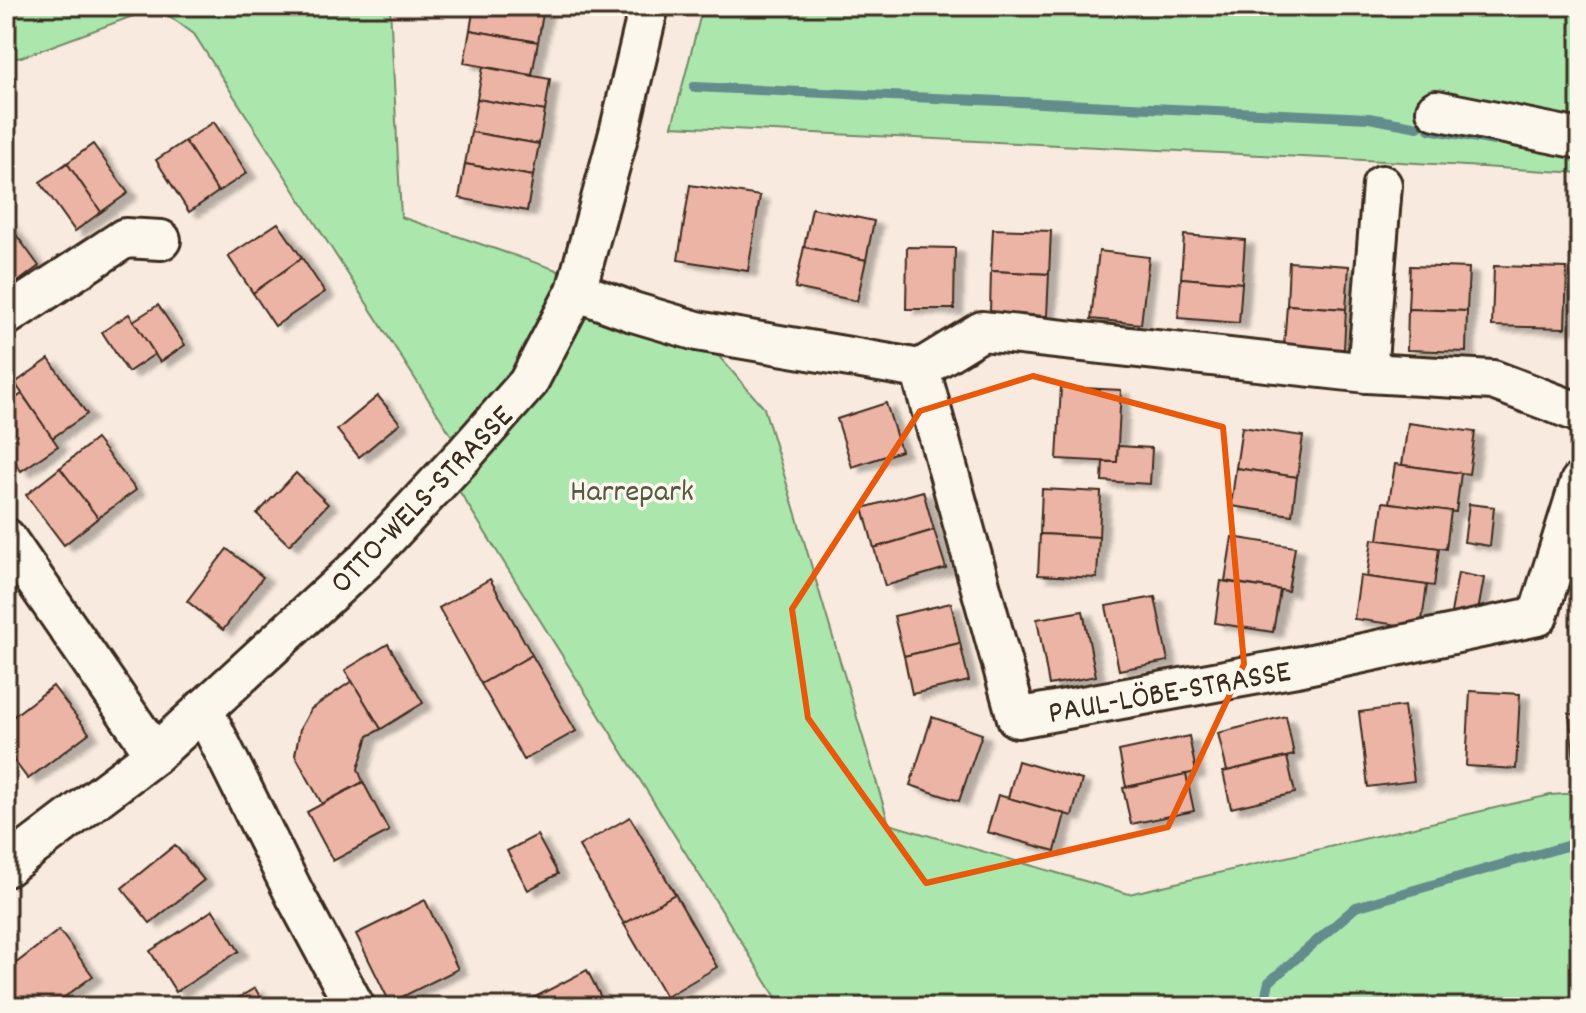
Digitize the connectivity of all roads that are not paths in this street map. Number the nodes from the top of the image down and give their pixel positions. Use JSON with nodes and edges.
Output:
{"nodes":[{"id":1,"x":649,"y":6,"type":"edge"},
{"id":2,"x":1436,"y":110,"type":"dead end"},
{"id":3,"x":1580,"y":139,"type":"edge"},
{"id":4,"x":1382,"y":185,"type":"dead end"},
{"id":5,"x":161,"y":240,"type":"dead end"},
{"id":6,"x":576,"y":291,"type":"junction"},
{"id":7,"x":6,"y":316,"type":"edge"},
{"id":8,"x":920,"y":369,"type":"junction"},
{"id":9,"x":1367,"y":373,"type":"junction"},
{"id":10,"x":1580,"y":413,"type":"edge"},
{"id":11,"x":1580,"y":482,"type":"edge"},
{"id":12,"x":6,"y":538,"type":"edge"},
{"id":13,"x":203,"y":709,"type":"junction"},
{"id":14,"x":155,"y":754,"type":"junction"},
{"id":15,"x":6,"y":867,"type":"edge"},
{"id":16,"x":355,"y":1007,"type":"edge"}],
"edges":[{"from":1,"to":6,"type":"street","name":"OTTO-WELS-STRASSE"},
{"from":2,"to":3,"type":"street"},
{"from":4,"to":9,"type":"street"},
{"from":5,"to":7,"type":"street"},
{"from":6,"to":8,"type":"street"},
{"from":6,"to":13,"type":"street","name":"OTTO-WELS-STRASSE"},
{"from":8,"to":9,"type":"street"},
{"from":8,"to":11,"type":"street","name":"PAUL-LÖBE-STRASSE"},
{"from":9,"to":10,"type":"street"},
{"from":12,"to":14,"type":"street"},
{"from":13,"to":14,"type":"street","name":"OTTO-WELS-STRASSE"},
{"from":13,"to":16,"type":"street"},
{"from":14,"to":15,"type":"street","name":"OTTO-WELS-STRASSE"}]}
